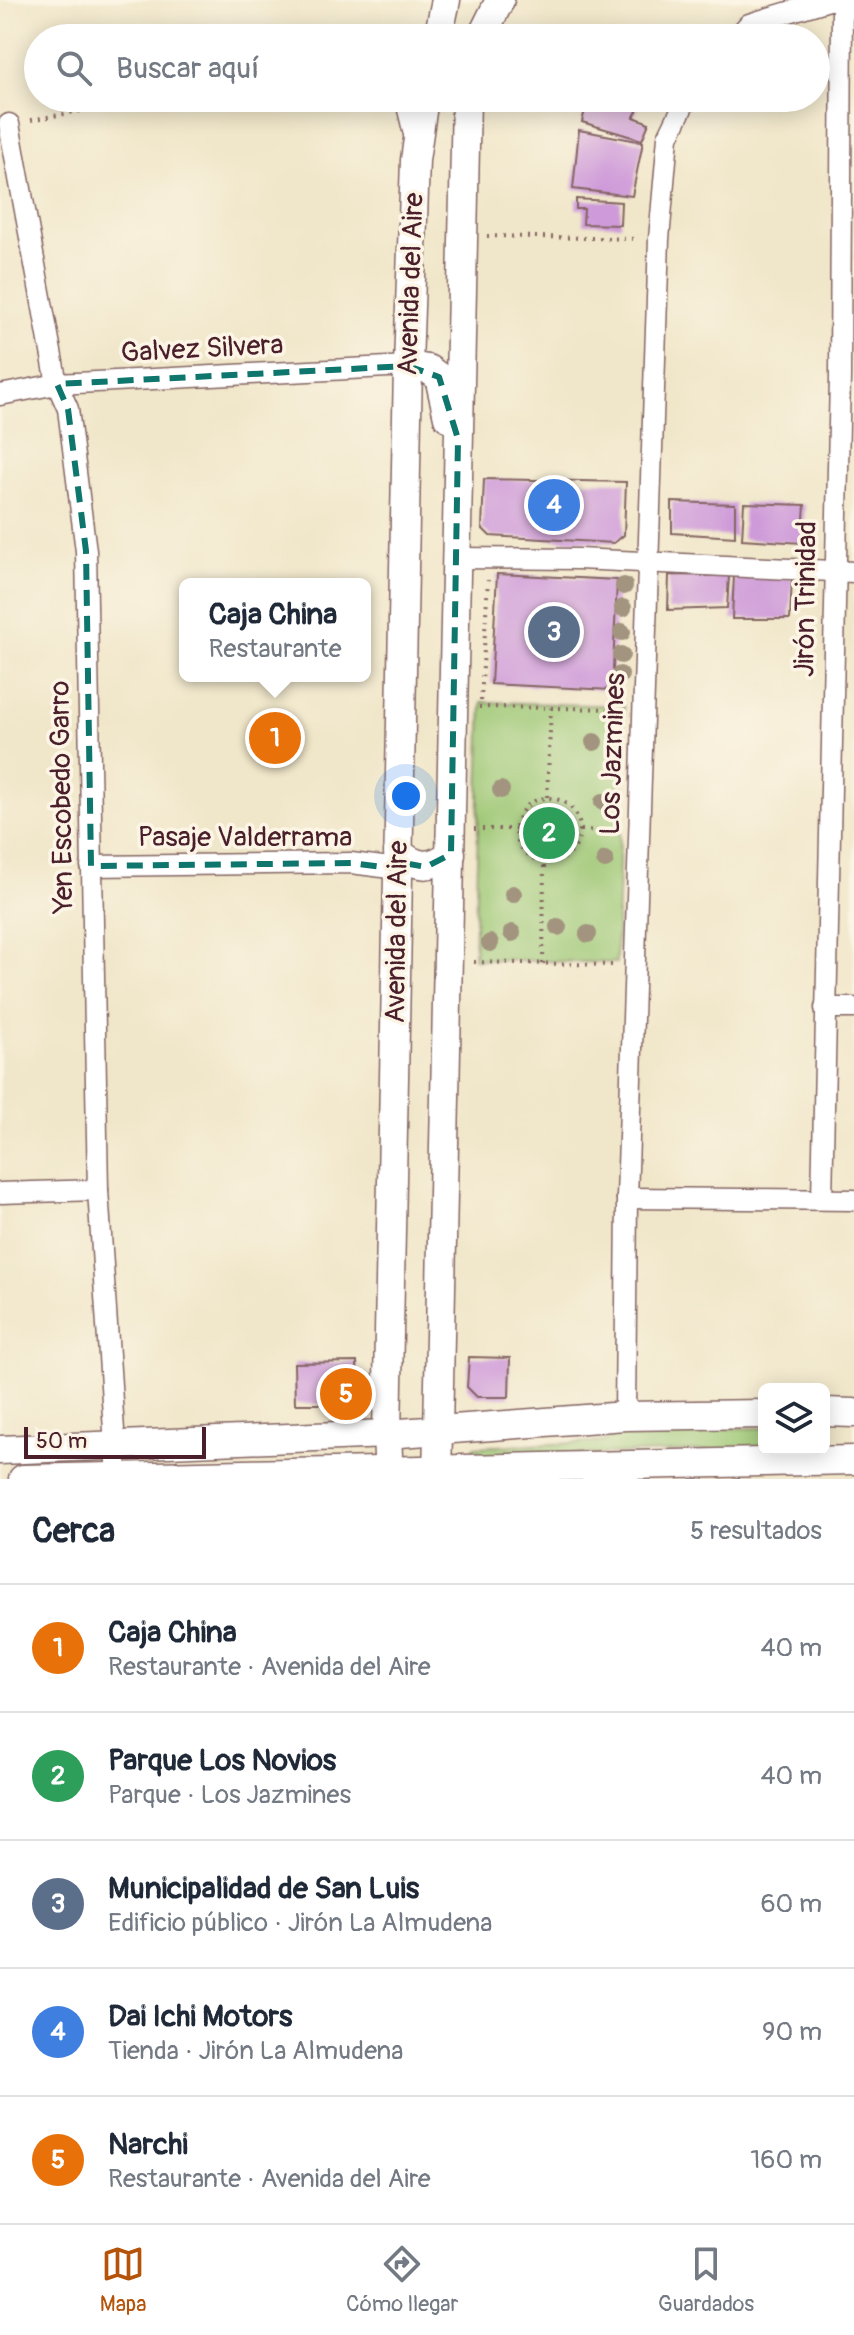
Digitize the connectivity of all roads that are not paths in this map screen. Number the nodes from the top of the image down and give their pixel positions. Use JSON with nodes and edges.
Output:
{"nodes":[{"id":1,"x":446,"y":0,"type":"edge"},
{"id":2,"x":485,"y":0,"type":"edge"},
{"id":3,"x":500,"y":0,"type":"edge"},
{"id":4,"x":829,"y":0,"type":"edge"},
{"id":5,"x":842,"y":0,"type":"edge"},
{"id":6,"x":441,"y":24,"type":"edge"},
{"id":7,"x":481,"y":24,"type":"edge"},
{"id":8,"x":486,"y":24,"type":"edge"},
{"id":9,"x":762,"y":24,"type":"edge"},
{"id":10,"x":403,"y":112,"type":"edge"},
{"id":11,"x":422,"y":112,"type":"edge"},
{"id":12,"x":465,"y":112,"type":"edge"},
{"id":13,"x":680,"y":112,"type":"edge"},
{"id":14,"x":9,"y":124,"type":"road end"},
{"id":15,"x":415,"y":160,"type":"junction"},
{"id":16,"x":408,"y":366,"type":"junction"},
{"id":17,"x":847,"y":377,"type":"edge"},
{"id":18,"x":57,"y":384,"type":"junction"},
{"id":19,"x":0,"y":395,"type":"edge"},
{"id":20,"x":458,"y":439,"type":"junction"},
{"id":21,"x":455,"y":558,"type":"junction"},
{"id":22,"x":647,"y":563,"type":"junction"},
{"id":23,"x":844,"y":572,"type":"edge"},
{"id":24,"x":451,"y":854,"type":"junction"},
{"id":25,"x":398,"y":860,"type":"junction"},
{"id":26,"x":91,"y":866,"type":"junction"},
{"id":27,"x":825,"y":1008,"type":"junction"},
{"id":28,"x":854,"y":1008,"type":"edge"},
{"id":29,"x":98,"y":1190,"type":"junction"},
{"id":30,"x":0,"y":1193,"type":"edge"},
{"id":31,"x":627,"y":1198,"type":"junction"},
{"id":32,"x":822,"y":1199,"type":"junction"},
{"id":33,"x":854,"y":1200,"type":"edge"},
{"id":34,"x":830,"y":1412,"type":"edge"},
{"id":35,"x":854,"y":1413,"type":"edge"},
{"id":36,"x":758,"y":1414,"type":"edge"},
{"id":37,"x":625,"y":1416,"type":"junction"},
{"id":38,"x":438,"y":1431,"type":"junction"},
{"id":39,"x":387,"y":1434,"type":"junction"},
{"id":40,"x":114,"y":1447,"type":"junction"},
{"id":41,"x":0,"y":1450,"type":"edge"},
{"id":42,"x":854,"y":1460,"type":"edge"},
{"id":43,"x":821,"y":1462,"type":"edge"},
{"id":44,"x":437,"y":1474,"type":"edge"},
{"id":45,"x":117,"y":1476,"type":"junction"},
{"id":46,"x":389,"y":1476,"type":"edge"},
{"id":47,"x":23,"y":1479,"type":"edge"}],
"edges":[{"from":1,"to":6,"type":"main road"},
{"from":2,"to":7,"type":"main road"},
{"from":3,"to":8,"type":"main road"},
{"from":4,"to":9,"type":"street"},
{"from":5,"to":17,"type":"street","name":"Jirón Trinidad"},
{"from":10,"to":15,"type":"lane"},
{"from":11,"to":15,"type":"main road","name":"Avenida del Aire"},
{"from":12,"to":20,"type":"main road","name":"Avenida del Aire"},
{"from":13,"to":22,"type":"street","name":"Los Jazmines"},
{"from":14,"to":18,"type":"street","name":"Yen Escobedo Garro"},
{"from":15,"to":16,"type":"main road","name":"Avenida del Aire"},
{"from":16,"to":18,"type":"street","name":"Galvez Silvera"},
{"from":16,"to":20,"type":"main road"},
{"from":16,"to":25,"type":"main road","name":"Avenida del Aire"},
{"from":17,"to":23,"type":"street","name":"Jirón Trinidad"},
{"from":18,"to":19,"type":"street","name":"Galvez Silvera"},
{"from":18,"to":26,"type":"street","name":"Yen Escobedo Garro"},
{"from":20,"to":21,"type":"main road","name":"Avenida del Aire"},
{"from":21,"to":22,"type":"street"},
{"from":21,"to":24,"type":"main road","name":"Avenida del Aire"},
{"from":22,"to":23,"type":"street"},
{"from":22,"to":31,"type":"street","name":"Los Jazmines"},
{"from":23,"to":27,"type":"street","name":"Jirón Trinidad"},
{"from":24,"to":25,"type":"main road"},
{"from":24,"to":38,"type":"main road","name":"Avenida del Aire"},
{"from":25,"to":26,"type":"street","name":"Pasaje Valderrama"},
{"from":25,"to":39,"type":"main road","name":"Avenida del Aire"},
{"from":26,"to":29,"type":"street","name":"Yen Escobedo Garro"},
{"from":27,"to":28,"type":"street"},
{"from":27,"to":32,"type":"street","name":"Jirón Trinidad"},
{"from":29,"to":30,"type":"street"},
{"from":29,"to":40,"type":"street","name":"Yen Escobedo Garro"},
{"from":31,"to":32,"type":"street"},
{"from":31,"to":37,"type":"street","name":"Los Jazmines"},
{"from":32,"to":33,"type":"street"},
{"from":34,"to":35,"type":"main road"},
{"from":36,"to":37,"type":"main road"},
{"from":37,"to":38,"type":"main road"},
{"from":38,"to":39,"type":"main road"},
{"from":38,"to":44,"type":"main road","name":"Avenida del Aire"},
{"from":39,"to":40,"type":"main road"},
{"from":39,"to":46,"type":"main road","name":"Avenida del Aire"},
{"from":40,"to":41,"type":"main road"},
{"from":40,"to":45,"type":"street","name":"Yen Escobedo Garro"},
{"from":42,"to":43,"type":"main road"},
{"from":43,"to":44,"type":"main road"},
{"from":44,"to":46,"type":"main road"},
{"from":45,"to":46,"type":"main road"},
{"from":45,"to":47,"type":"main road"}]}
